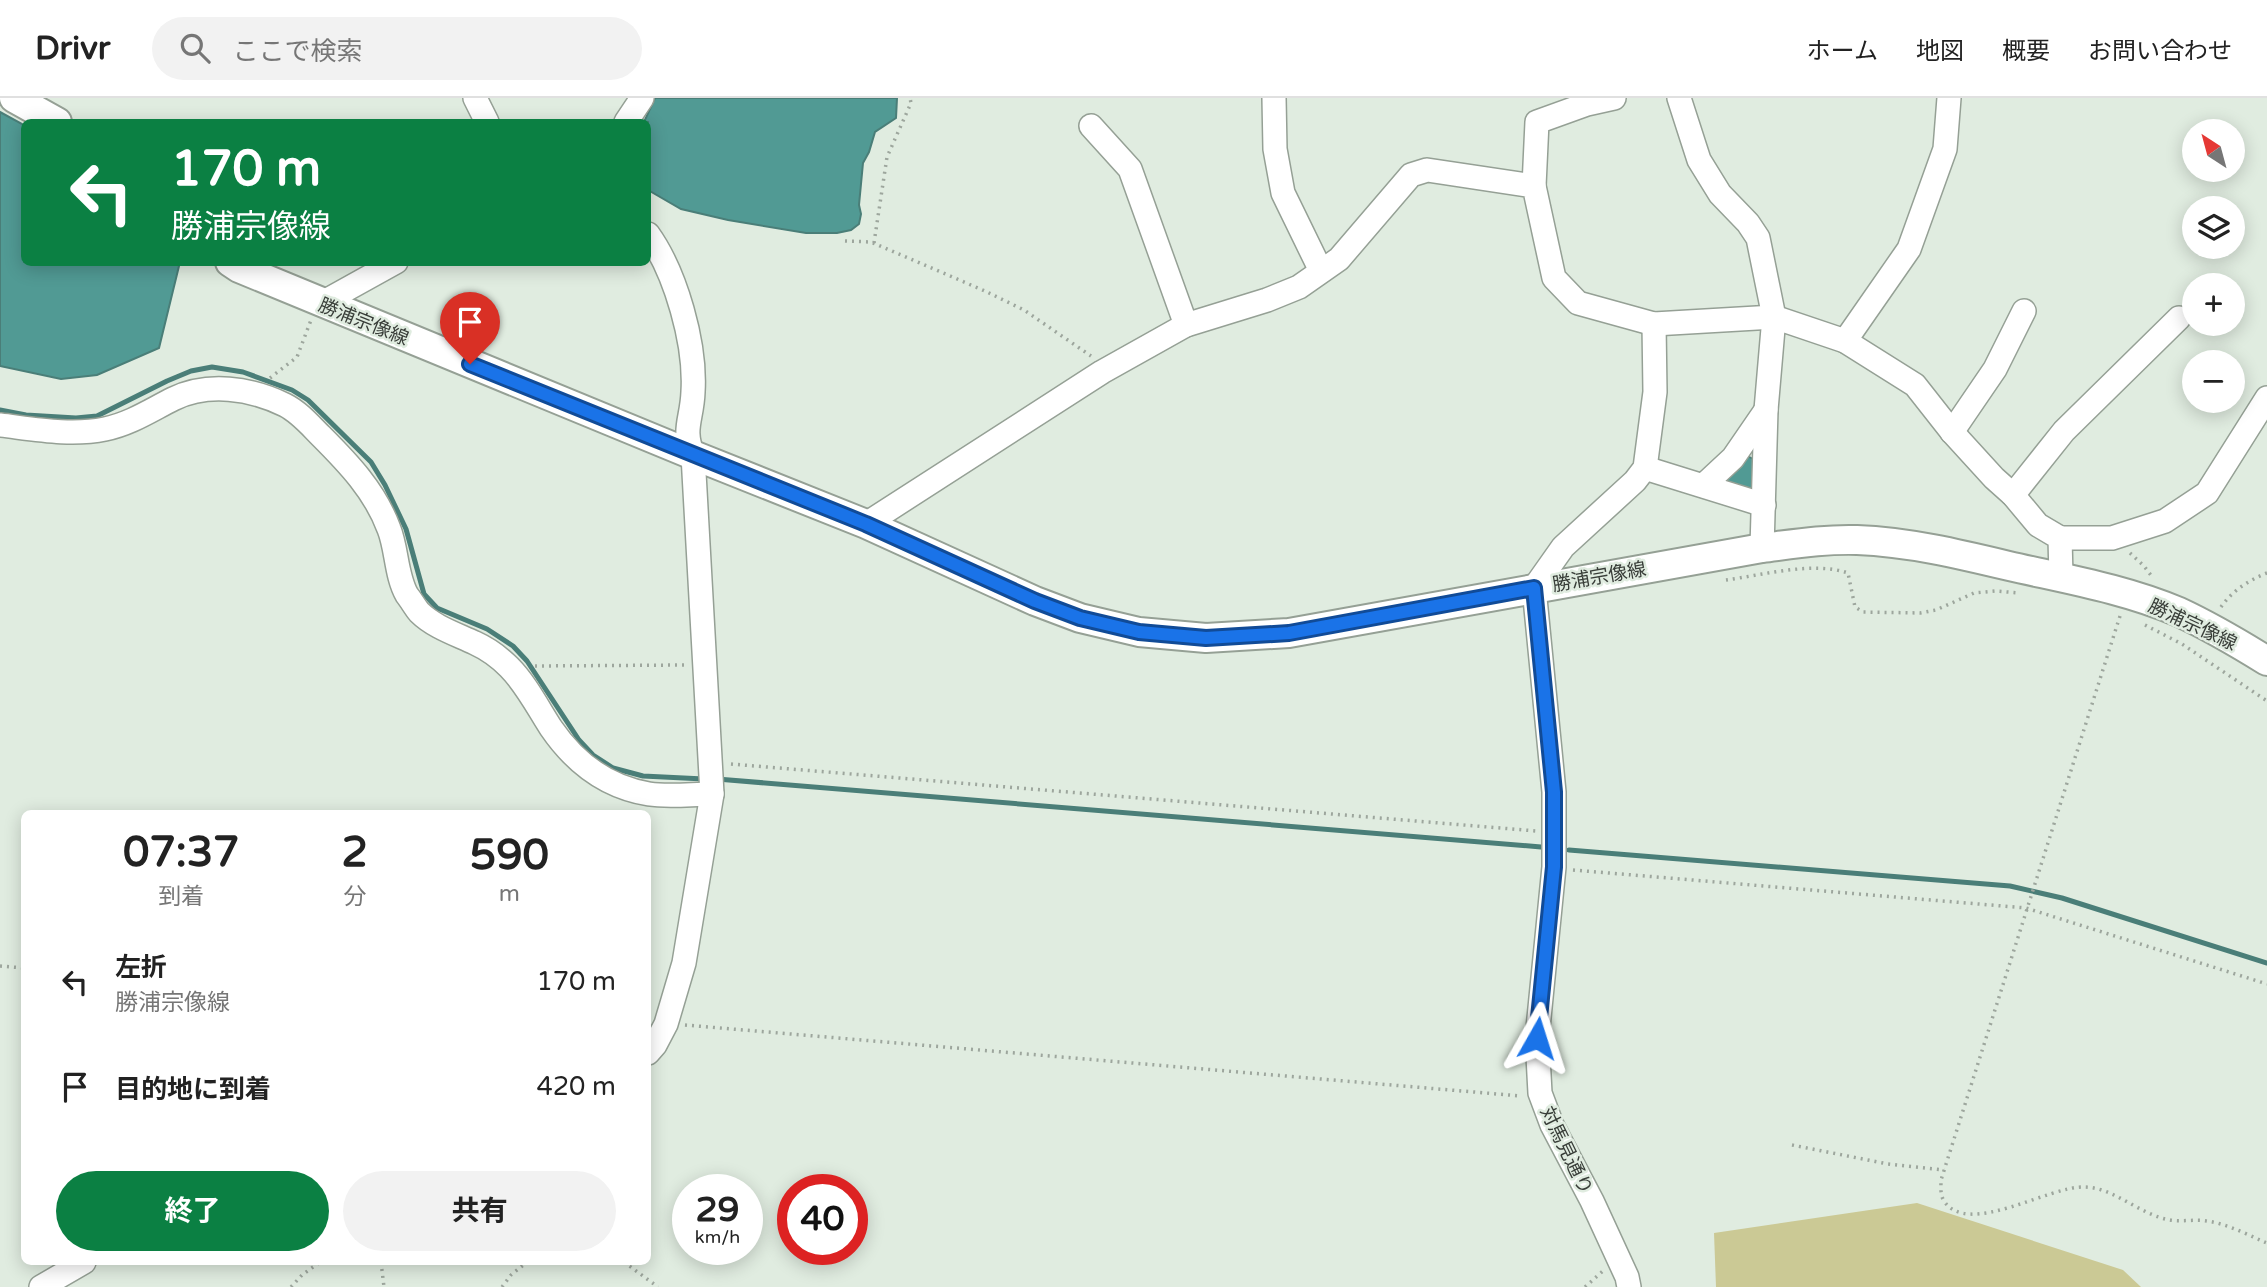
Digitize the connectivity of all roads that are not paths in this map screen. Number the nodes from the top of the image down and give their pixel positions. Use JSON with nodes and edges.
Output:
{"nodes":[{"id":1,"x":14,"y":98,"type":"edge"},
{"id":2,"x":475,"y":98,"type":"edge"},
{"id":3,"x":642,"y":98,"type":"edge"},
{"id":4,"x":1274,"y":98,"type":"edge"},
{"id":5,"x":1614,"y":98,"type":"edge"},
{"id":6,"x":1679,"y":98,"type":"edge"},
{"id":7,"x":1949,"y":98,"type":"edge"},
{"id":8,"x":52,"y":119,"type":"edge"},
{"id":9,"x":486,"y":119,"type":"edge"},
{"id":10,"x":628,"y":119,"type":"edge"},
{"id":11,"x":1091,"y":126,"type":"dead end"},
{"id":12,"x":1534,"y":186,"type":"junction"},
{"id":13,"x":651,"y":239,"type":"edge"},
{"id":14,"x":236,"y":266,"type":"edge"},
{"id":15,"x":389,"y":266,"type":"edge"},
{"id":16,"x":1321,"y":271,"type":"junction"},
{"id":17,"x":322,"y":303,"type":"junction"},
{"id":18,"x":2024,"y":310,"type":"dead end"},
{"id":19,"x":1774,"y":317,"type":"junction"},
{"id":20,"x":2179,"y":318,"type":"dead end"},
{"id":21,"x":1654,"y":324,"type":"junction"},
{"id":22,"x":1186,"y":325,"type":"junction"},
{"id":23,"x":1845,"y":341,"type":"junction"},
{"id":24,"x":2267,"y":398,"type":"edge"},
{"id":25,"x":1766,"y":410,"type":"junction"},
{"id":26,"x":0,"y":425,"type":"edge"},
{"id":27,"x":1952,"y":432,"type":"junction"},
{"id":28,"x":693,"y":455,"type":"junction"},
{"id":29,"x":1645,"y":468,"type":"junction"},
{"id":30,"x":1704,"y":485,"type":"junction"},
{"id":31,"x":2013,"y":495,"type":"junction"},
{"id":32,"x":1764,"y":505,"type":"junction"},
{"id":33,"x":866,"y":524,"type":"junction"},
{"id":34,"x":2060,"y":537,"type":"junction"},
{"id":35,"x":1762,"y":548,"type":"junction"},
{"id":36,"x":2061,"y":577,"type":"junction"},
{"id":37,"x":1534,"y":588,"type":"junction"},
{"id":38,"x":2267,"y":661,"type":"edge"},
{"id":39,"x":712,"y":778,"type":"junction"},
{"id":40,"x":651,"y":1050,"type":"edge"},
{"id":41,"x":79,"y":1265,"type":"edge"},
{"id":42,"x":41,"y":1287,"type":"edge"},
{"id":43,"x":1629,"y":1287,"type":"edge"}],
"edges":[{"from":1,"to":8,"type":"main road"},
{"from":2,"to":9,"type":"street"},
{"from":3,"to":10,"type":"street"},
{"from":4,"to":16,"type":"street"},
{"from":5,"to":12,"type":"street"},
{"from":6,"to":19,"type":"street"},
{"from":7,"to":23,"type":"street"},
{"from":11,"to":22,"type":"street"},
{"from":12,"to":16,"type":"street"},
{"from":12,"to":21,"type":"street"},
{"from":13,"to":28,"type":"street"},
{"from":14,"to":17,"type":"main road","name":"勝浦宗像線"},
{"from":15,"to":17,"type":"street"},
{"from":16,"to":22,"type":"street"},
{"from":17,"to":28,"type":"main road","name":"勝浦宗像線"},
{"from":18,"to":27,"type":"street"},
{"from":19,"to":21,"type":"street"},
{"from":19,"to":23,"type":"street"},
{"from":19,"to":25,"type":"street"},
{"from":20,"to":31,"type":"street"},
{"from":21,"to":29,"type":"street"},
{"from":22,"to":33,"type":"street"},
{"from":23,"to":27,"type":"street"},
{"from":24,"to":34,"type":"street"},
{"from":25,"to":30,"type":"street"},
{"from":25,"to":32,"type":"street"},
{"from":26,"to":39,"type":"street"},
{"from":27,"to":31,"type":"street"},
{"from":28,"to":33,"type":"main road","name":"勝浦宗像線"},
{"from":28,"to":39,"type":"street"},
{"from":29,"to":30,"type":"street"},
{"from":29,"to":37,"type":"street"},
{"from":30,"to":32,"type":"street"},
{"from":31,"to":34,"type":"street"},
{"from":32,"to":35,"type":"street"},
{"from":33,"to":37,"type":"main road","name":"勝浦宗像線"},
{"from":34,"to":36,"type":"street"},
{"from":35,"to":36,"type":"main road","name":"勝浦宗像線"},
{"from":35,"to":37,"type":"main road","name":"勝浦宗像線"},
{"from":36,"to":38,"type":"main road","name":"勝浦宗像線"},
{"from":37,"to":43,"type":"street","name":"対馬見通り"},
{"from":39,"to":40,"type":"street"},
{"from":41,"to":42,"type":"street"}]}
